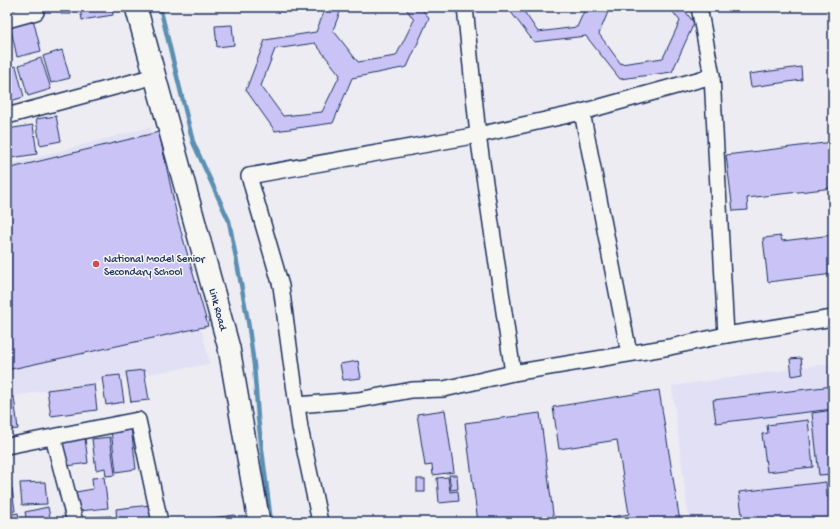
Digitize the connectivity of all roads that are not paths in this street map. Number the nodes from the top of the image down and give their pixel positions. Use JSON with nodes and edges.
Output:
{"nodes":[{"id":1,"x":35,"y":7,"type":"edge"},
{"id":2,"x":136,"y":7,"type":"edge"},
{"id":3,"x":465,"y":7,"type":"edge"},
{"id":4,"x":700,"y":7,"type":"edge"},
{"id":5,"x":7,"y":20,"type":"edge"},
{"id":6,"x":155,"y":76,"type":"junction"},
{"id":7,"x":712,"y":76,"type":"junction"},
{"id":8,"x":582,"y":112,"type":"junction"},
{"id":9,"x":7,"y":116,"type":"edge"},
{"id":10,"x":478,"y":135,"type":"junction"},
{"id":11,"x":833,"y":318,"type":"edge"},
{"id":12,"x":726,"y":335,"type":"junction"},
{"id":13,"x":629,"y":353,"type":"junction"},
{"id":14,"x":513,"y":373,"type":"junction"},
{"id":15,"x":297,"y":405,"type":"junction"},
{"id":16,"x":53,"y":437,"type":"junction"},
{"id":17,"x":7,"y":446,"type":"edge"},
{"id":18,"x":75,"y":522,"type":"edge"},
{"id":19,"x":160,"y":522,"type":"edge"},
{"id":20,"x":259,"y":522,"type":"edge"},
{"id":21,"x":320,"y":522,"type":"edge"}],
"edges":[{"from":1,"to":5,"type":"street"},
{"from":2,"to":6,"type":"street","name":"Link Road"},
{"from":3,"to":10,"type":"street"},
{"from":4,"to":7,"type":"street"},
{"from":6,"to":9,"type":"street"},
{"from":6,"to":20,"type":"street","name":"Link Road"},
{"from":7,"to":8,"type":"street"},
{"from":7,"to":12,"type":"street"},
{"from":8,"to":10,"type":"street"},
{"from":8,"to":13,"type":"street"},
{"from":10,"to":14,"type":"street"},
{"from":10,"to":15,"type":"street"},
{"from":11,"to":12,"type":"street"},
{"from":12,"to":13,"type":"street"},
{"from":13,"to":14,"type":"street"},
{"from":14,"to":15,"type":"street"},
{"from":15,"to":21,"type":"street"},
{"from":16,"to":17,"type":"street"},
{"from":16,"to":18,"type":"street"},
{"from":16,"to":19,"type":"street"}]}
